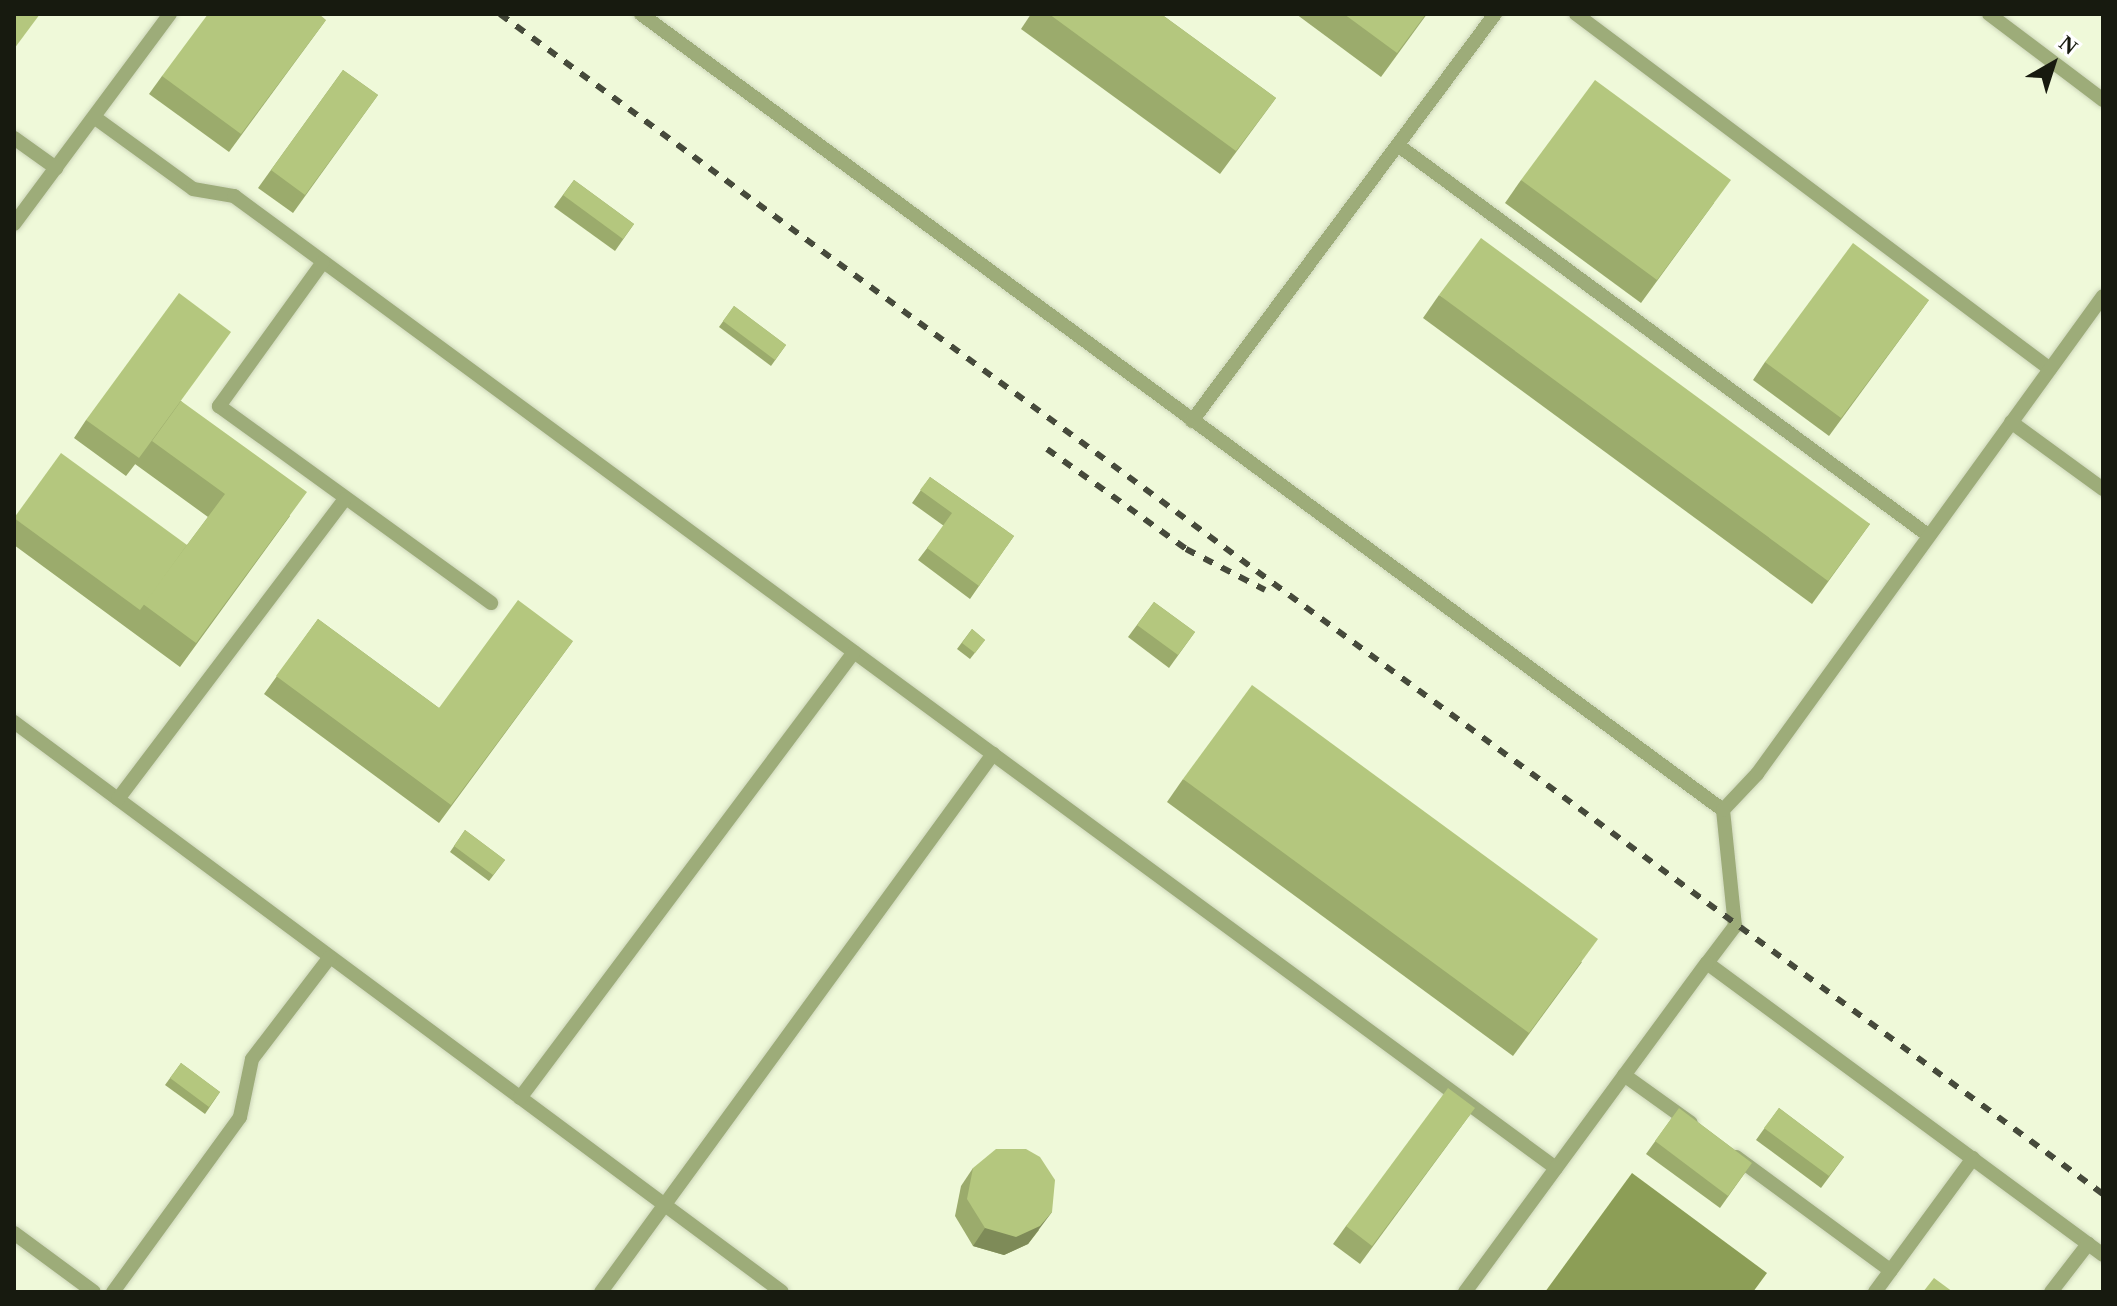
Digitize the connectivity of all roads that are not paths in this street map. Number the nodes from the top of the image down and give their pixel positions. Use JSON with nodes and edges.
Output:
{"nodes":[{"id":1,"x":170,"y":14,"type":"edge"},
{"id":2,"x":641,"y":14,"type":"edge"},
{"id":3,"x":1495,"y":14,"type":"edge"},
{"id":4,"x":1576,"y":14,"type":"edge"},
{"id":5,"x":1989,"y":14,"type":"edge"},
{"id":6,"x":2103,"y":100,"type":"edge"},
{"id":7,"x":94,"y":117,"type":"junction"},
{"id":8,"x":14,"y":138,"type":"edge"},
{"id":9,"x":1399,"y":146,"type":"junction"},
{"id":10,"x":56,"y":168,"type":"junction"},
{"id":11,"x":14,"y":224,"type":"edge"},
{"id":12,"x":323,"y":262,"type":"junction"},
{"id":13,"x":2103,"y":296,"type":"edge"},
{"id":14,"x":2050,"y":369,"type":"junction"},
{"id":15,"x":1192,"y":421,"type":"junction"},
{"id":16,"x":2011,"y":422,"type":"junction"},
{"id":17,"x":2103,"y":489,"type":"edge"},
{"id":18,"x":345,"y":499,"type":"junction"},
{"id":19,"x":1928,"y":535,"type":"junction"},
{"id":20,"x":491,"y":603,"type":"dead end"},
{"id":21,"x":854,"y":652,"type":"junction"},
{"id":22,"x":14,"y":722,"type":"edge"},
{"id":23,"x":993,"y":754,"type":"junction"},
{"id":24,"x":118,"y":799,"type":"junction"},
{"id":25,"x":1723,"y":810,"type":"junction"},
{"id":26,"x":330,"y":957,"type":"junction"},
{"id":27,"x":1707,"y":963,"type":"junction"},
{"id":28,"x":1624,"y":1075,"type":"junction"},
{"id":29,"x":520,"y":1098,"type":"junction"},
{"id":30,"x":1700,"y":1131,"type":"edge"},
{"id":31,"x":1726,"y":1149,"type":"edge"},
{"id":32,"x":1973,"y":1158,"type":"junction"},
{"id":33,"x":1556,"y":1168,"type":"junction"},
{"id":34,"x":664,"y":1205,"type":"junction"},
{"id":35,"x":14,"y":1233,"type":"edge"},
{"id":36,"x":2088,"y":1244,"type":"junction"},
{"id":37,"x":2103,"y":1255,"type":"edge"},
{"id":38,"x":1891,"y":1271,"type":"junction"},
{"id":39,"x":94,"y":1292,"type":"edge"},
{"id":40,"x":113,"y":1292,"type":"edge"},
{"id":41,"x":601,"y":1292,"type":"edge"},
{"id":42,"x":782,"y":1292,"type":"edge"},
{"id":43,"x":1465,"y":1292,"type":"edge"},
{"id":44,"x":1875,"y":1292,"type":"edge"},
{"id":45,"x":2051,"y":1292,"type":"edge"}],
"edges":[{"from":1,"to":7,"type":"lane"},
{"from":2,"to":15,"type":"lane"},
{"from":3,"to":9,"type":"lane"},
{"from":4,"to":14,"type":"lane"},
{"from":5,"to":6,"type":"lane"},
{"from":7,"to":10,"type":"lane"},
{"from":7,"to":12,"type":"lane"},
{"from":8,"to":10,"type":"lane"},
{"from":9,"to":15,"type":"lane"},
{"from":9,"to":19,"type":"lane"},
{"from":10,"to":11,"type":"lane"},
{"from":12,"to":18,"type":"lane"},
{"from":12,"to":21,"type":"lane"},
{"from":13,"to":14,"type":"lane"},
{"from":14,"to":16,"type":"lane"},
{"from":15,"to":25,"type":"lane"},
{"from":16,"to":17,"type":"lane"},
{"from":16,"to":19,"type":"lane"},
{"from":18,"to":20,"type":"lane"},
{"from":18,"to":24,"type":"lane"},
{"from":19,"to":25,"type":"lane"},
{"from":21,"to":23,"type":"lane"},
{"from":21,"to":29,"type":"lane"},
{"from":22,"to":24,"type":"lane"},
{"from":23,"to":33,"type":"lane"},
{"from":23,"to":34,"type":"lane"},
{"from":24,"to":26,"type":"lane"},
{"from":25,"to":27,"type":"lane"},
{"from":26,"to":29,"type":"lane"},
{"from":26,"to":40,"type":"lane"},
{"from":27,"to":28,"type":"lane"},
{"from":27,"to":32,"type":"lane"},
{"from":28,"to":30,"type":"lane"},
{"from":28,"to":33,"type":"lane"},
{"from":29,"to":34,"type":"lane"},
{"from":31,"to":38,"type":"lane"},
{"from":32,"to":36,"type":"lane"},
{"from":32,"to":38,"type":"lane"},
{"from":33,"to":43,"type":"lane"},
{"from":34,"to":41,"type":"lane"},
{"from":34,"to":42,"type":"lane"},
{"from":35,"to":39,"type":"lane"},
{"from":36,"to":37,"type":"lane"},
{"from":36,"to":45,"type":"lane"},
{"from":38,"to":44,"type":"lane"}]}
